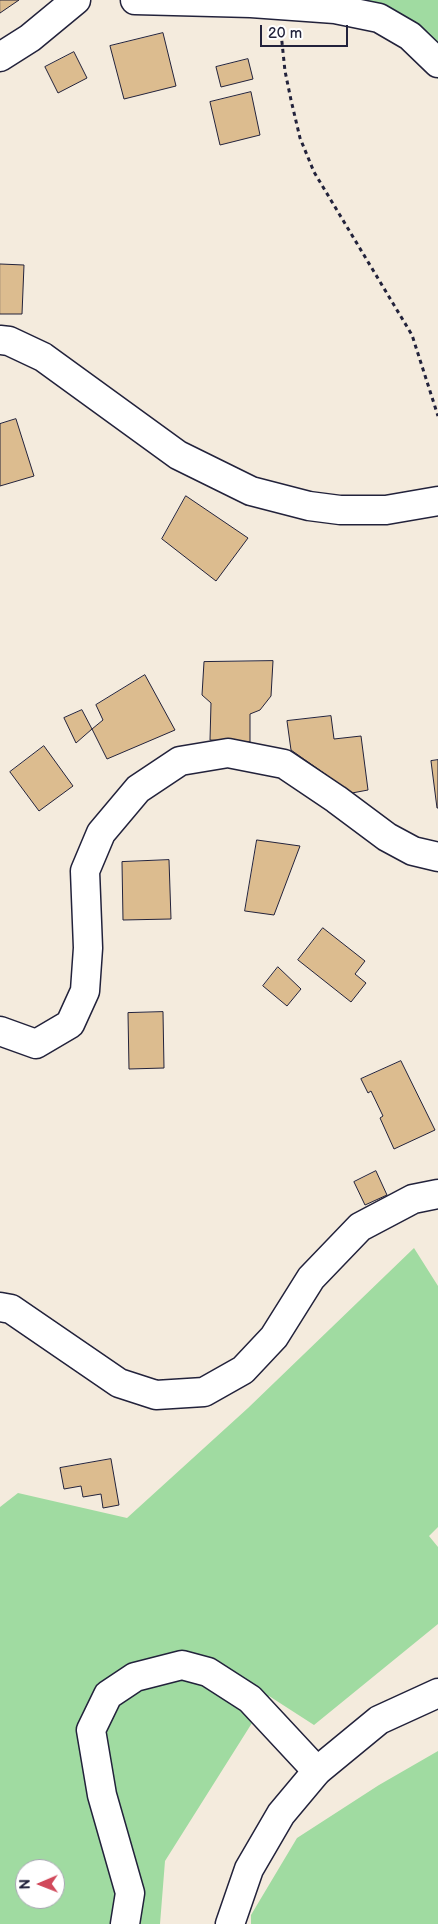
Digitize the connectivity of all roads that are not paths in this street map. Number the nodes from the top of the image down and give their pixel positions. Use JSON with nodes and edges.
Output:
{"nodes":[{"id":1,"x":76,"y":0,"type":"edge"},
{"id":2,"x":135,"y":0,"type":"edge"},
{"id":3,"x":0,"y":57,"type":"edge"},
{"id":4,"x":438,"y":63,"type":"edge"},
{"id":5,"x":0,"y":340,"type":"edge"},
{"id":6,"x":438,"y":501,"type":"edge"},
{"id":7,"x":438,"y":857,"type":"edge"},
{"id":8,"x":0,"y":1031,"type":"edge"},
{"id":9,"x":438,"y":1194,"type":"edge"},
{"id":10,"x":0,"y":1307,"type":"edge"},
{"id":11,"x":438,"y":1693,"type":"edge"},
{"id":12,"x":317,"y":1771,"type":"junction"},
{"id":13,"x":125,"y":1924,"type":"edge"},
{"id":14,"x":230,"y":1924,"type":"edge"}],
"edges":[{"from":1,"to":3,"type":"street"},
{"from":2,"to":4,"type":"street"},
{"from":5,"to":6,"type":"street"},
{"from":7,"to":8,"type":"street"},
{"from":9,"to":10,"type":"street"},
{"from":11,"to":12,"type":"street"},
{"from":12,"to":13,"type":"street"},
{"from":12,"to":14,"type":"street"}]}
